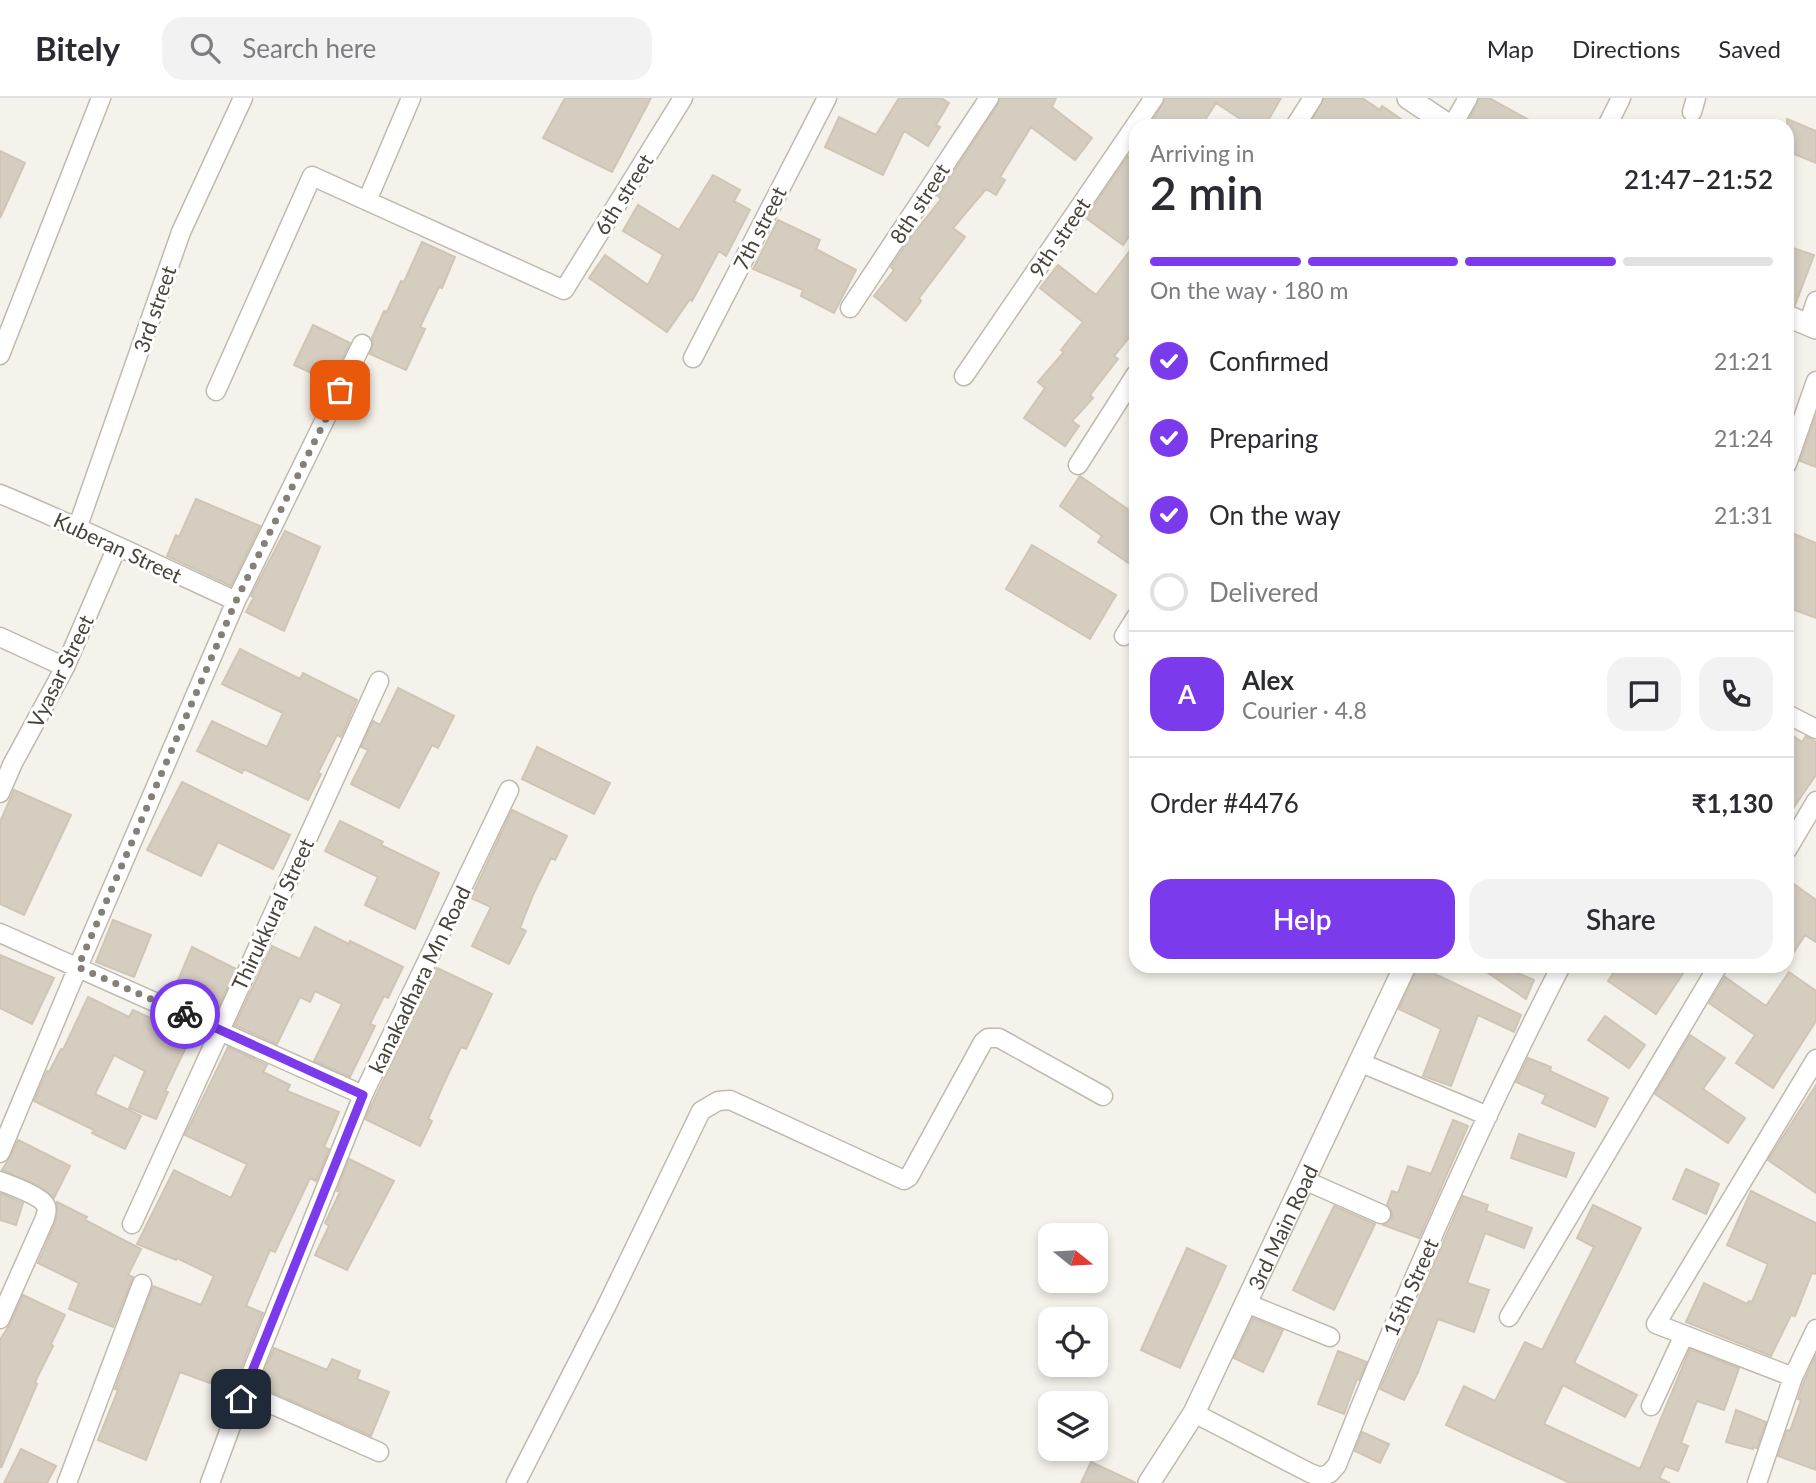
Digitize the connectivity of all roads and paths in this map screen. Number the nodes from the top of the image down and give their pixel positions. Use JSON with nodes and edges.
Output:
{"nodes":[{"id":1,"x":101,"y":98,"type":"edge"},
{"id":2,"x":243,"y":98,"type":"edge"},
{"id":3,"x":411,"y":98,"type":"edge"},
{"id":4,"x":683,"y":98,"type":"edge"},
{"id":5,"x":827,"y":98,"type":"edge"},
{"id":6,"x":989,"y":98,"type":"edge"},
{"id":7,"x":1154,"y":98,"type":"edge"},
{"id":8,"x":1313,"y":98,"type":"edge"},
{"id":9,"x":1408,"y":98,"type":"edge"},
{"id":10,"x":1468,"y":98,"type":"edge"},
{"id":11,"x":1621,"y":98,"type":"edge"},
{"id":12,"x":1140,"y":119,"type":"edge"},
{"id":13,"x":1300,"y":119,"type":"edge"},
{"id":14,"x":1440,"y":119,"type":"edge"},
{"id":15,"x":1455,"y":119,"type":"edge"},
{"id":16,"x":1610,"y":119,"type":"edge"},
{"id":17,"x":1129,"y":135,"type":"edge"},
{"id":18,"x":367,"y":201,"type":"junction"},
{"id":19,"x":1816,"y":302,"type":"edge"},
{"id":20,"x":850,"y":308,"type":"dead end"},
{"id":21,"x":1794,"y":319,"type":"edge"},
{"id":22,"x":1812,"y":326,"type":"edge"},
{"id":23,"x":362,"y":344,"type":"dead end"},
{"id":24,"x":0,"y":355,"type":"edge"},
{"id":25,"x":693,"y":358,"type":"dead end"},
{"id":26,"x":964,"y":376,"type":"dead end"},
{"id":27,"x":1816,"y":381,"type":"edge"},
{"id":28,"x":1129,"y":385,"type":"edge"},
{"id":29,"x":216,"y":391,"type":"dead end"},
{"id":30,"x":1794,"y":444,"type":"edge"},
{"id":31,"x":1077,"y":465,"type":"dead end"},
{"id":32,"x":0,"y":494,"type":"edge"},
{"id":33,"x":78,"y":526,"type":"junction"},
{"id":34,"x":117,"y":547,"type":"junction"},
{"id":35,"x":236,"y":601,"type":"junction"},
{"id":36,"x":1129,"y":628,"type":"edge"},
{"id":37,"x":1124,"y":636,"type":"dead end"},
{"id":38,"x":0,"y":637,"type":"edge"},
{"id":39,"x":65,"y":667,"type":"junction"},
{"id":40,"x":379,"y":681,"type":"dead end"},
{"id":41,"x":1794,"y":718,"type":"edge"},
{"id":42,"x":1816,"y":729,"type":"edge"},
{"id":43,"x":7,"y":760,"type":"edge"},
{"id":44,"x":509,"y":790,"type":"dead end"},
{"id":45,"x":0,"y":793,"type":"edge"},
{"id":46,"x":1816,"y":801,"type":"edge"},
{"id":47,"x":1794,"y":838,"type":"edge"},
{"id":48,"x":0,"y":933,"type":"edge"},
{"id":49,"x":78,"y":967,"type":"junction"},
{"id":50,"x":1402,"y":973,"type":"edge"},
{"id":51,"x":1558,"y":973,"type":"edge"},
{"id":52,"x":1714,"y":973,"type":"edge"},
{"id":53,"x":219,"y":1030,"type":"junction"},
{"id":54,"x":1816,"y":1059,"type":"edge"},
{"id":55,"x":1359,"y":1062,"type":"junction"},
{"id":56,"x":363,"y":1095,"type":"junction"},
{"id":57,"x":1103,"y":1096,"type":"dead end"},
{"id":58,"x":1488,"y":1116,"type":"junction"},
{"id":59,"x":0,"y":1153,"type":"edge"},
{"id":60,"x":1304,"y":1180,"type":"junction"},
{"id":61,"x":0,"y":1181,"type":"edge"},
{"id":62,"x":1381,"y":1214,"type":"dead end"},
{"id":63,"x":132,"y":1224,"type":"dead end"},
{"id":64,"x":142,"y":1284,"type":"dead end"},
{"id":65,"x":1245,"y":1303,"type":"junction"},
{"id":66,"x":1509,"y":1317,"type":"dead end"},
{"id":67,"x":0,"y":1319,"type":"edge"},
{"id":68,"x":1816,"y":1329,"type":"edge"},
{"id":69,"x":1684,"y":1335,"type":"junction"},
{"id":70,"x":1330,"y":1337,"type":"dead end"},
{"id":71,"x":1793,"y":1377,"type":"junction"},
{"id":72,"x":244,"y":1392,"type":"junction"},
{"id":73,"x":1651,"y":1406,"type":"dead end"},
{"id":74,"x":1194,"y":1413,"type":"junction"},
{"id":75,"x":379,"y":1452,"type":"dead end"},
{"id":76,"x":67,"y":1483,"type":"edge"},
{"id":77,"x":210,"y":1483,"type":"edge"},
{"id":78,"x":516,"y":1483,"type":"edge"},
{"id":79,"x":1149,"y":1483,"type":"edge"},
{"id":80,"x":1757,"y":1483,"type":"edge"}],
"edges":[{"from":1,"to":24,"type":"street"},
{"from":2,"to":33,"type":"street","name":"3rd street"},
{"from":3,"to":18,"type":"street"},
{"from":4,"to":18,"type":"street","name":"6th street"},
{"from":5,"to":25,"type":"street","name":"7th street"},
{"from":6,"to":20,"type":"street","name":"8th street"},
{"from":7,"to":12,"type":"street","name":"9th street"},
{"from":8,"to":13,"type":"street"},
{"from":9,"to":14,"type":"street"},
{"from":10,"to":15,"type":"street"},
{"from":11,"to":16,"type":"street"},
{"from":17,"to":26,"type":"street","name":"9th street"},
{"from":18,"to":29,"type":"street"},
{"from":19,"to":22,"type":"street"},
{"from":21,"to":22,"type":"street"},
{"from":23,"to":35,"type":"street"},
{"from":27,"to":30,"type":"street"},
{"from":28,"to":31,"type":"street"},
{"from":32,"to":33,"type":"street","name":"Kuberan Street"},
{"from":33,"to":34,"type":"street","name":"Kuberan Street"},
{"from":34,"to":35,"type":"street","name":"Kuberan Street"},
{"from":34,"to":39,"type":"street","name":"Vyasar Street"},
{"from":35,"to":49,"type":"street"},
{"from":36,"to":37,"type":"street"},
{"from":38,"to":39,"type":"street"},
{"from":39,"to":43,"type":"street","name":"Vyasar Street"},
{"from":40,"to":53,"type":"street","name":"Thirukkural Street"},
{"from":41,"to":42,"type":"street"},
{"from":43,"to":45,"type":"street","name":"Vyasar Street"},
{"from":44,"to":56,"type":"street","name":"kanakadhara Mn Road"},
{"from":46,"to":47,"type":"street"},
{"from":48,"to":49,"type":"street"},
{"from":49,"to":53,"type":"street"},
{"from":49,"to":59,"type":"street"},
{"from":50,"to":55,"type":"street","name":"3rd Main Road"},
{"from":51,"to":58,"type":"street","name":"15th Street"},
{"from":52,"to":66,"type":"street"},
{"from":53,"to":56,"type":"street"},
{"from":53,"to":63,"type":"street","name":"Thirukkural Street"},
{"from":54,"to":69,"type":"street"},
{"from":55,"to":58,"type":"street"},
{"from":55,"to":60,"type":"street","name":"3rd Main Road"},
{"from":56,"to":72,"type":"street","name":"kanakadhara Mn Road"},
{"from":57,"to":78,"type":"street"},
{"from":58,"to":74,"type":"street","name":"15th Street"},
{"from":60,"to":62,"type":"street"},
{"from":60,"to":65,"type":"street","name":"3rd Main Road"},
{"from":61,"to":67,"type":"street"},
{"from":64,"to":76,"type":"street"},
{"from":65,"to":70,"type":"street"},
{"from":65,"to":74,"type":"street","name":"3rd Main Road"},
{"from":68,"to":71,"type":"street"},
{"from":69,"to":71,"type":"street"},
{"from":69,"to":73,"type":"street"},
{"from":71,"to":80,"type":"street"},
{"from":72,"to":75,"type":"street"},
{"from":72,"to":77,"type":"street","name":"kanakadhara Mn Road"},
{"from":74,"to":79,"type":"street","name":"3rd Main Road"}]}
